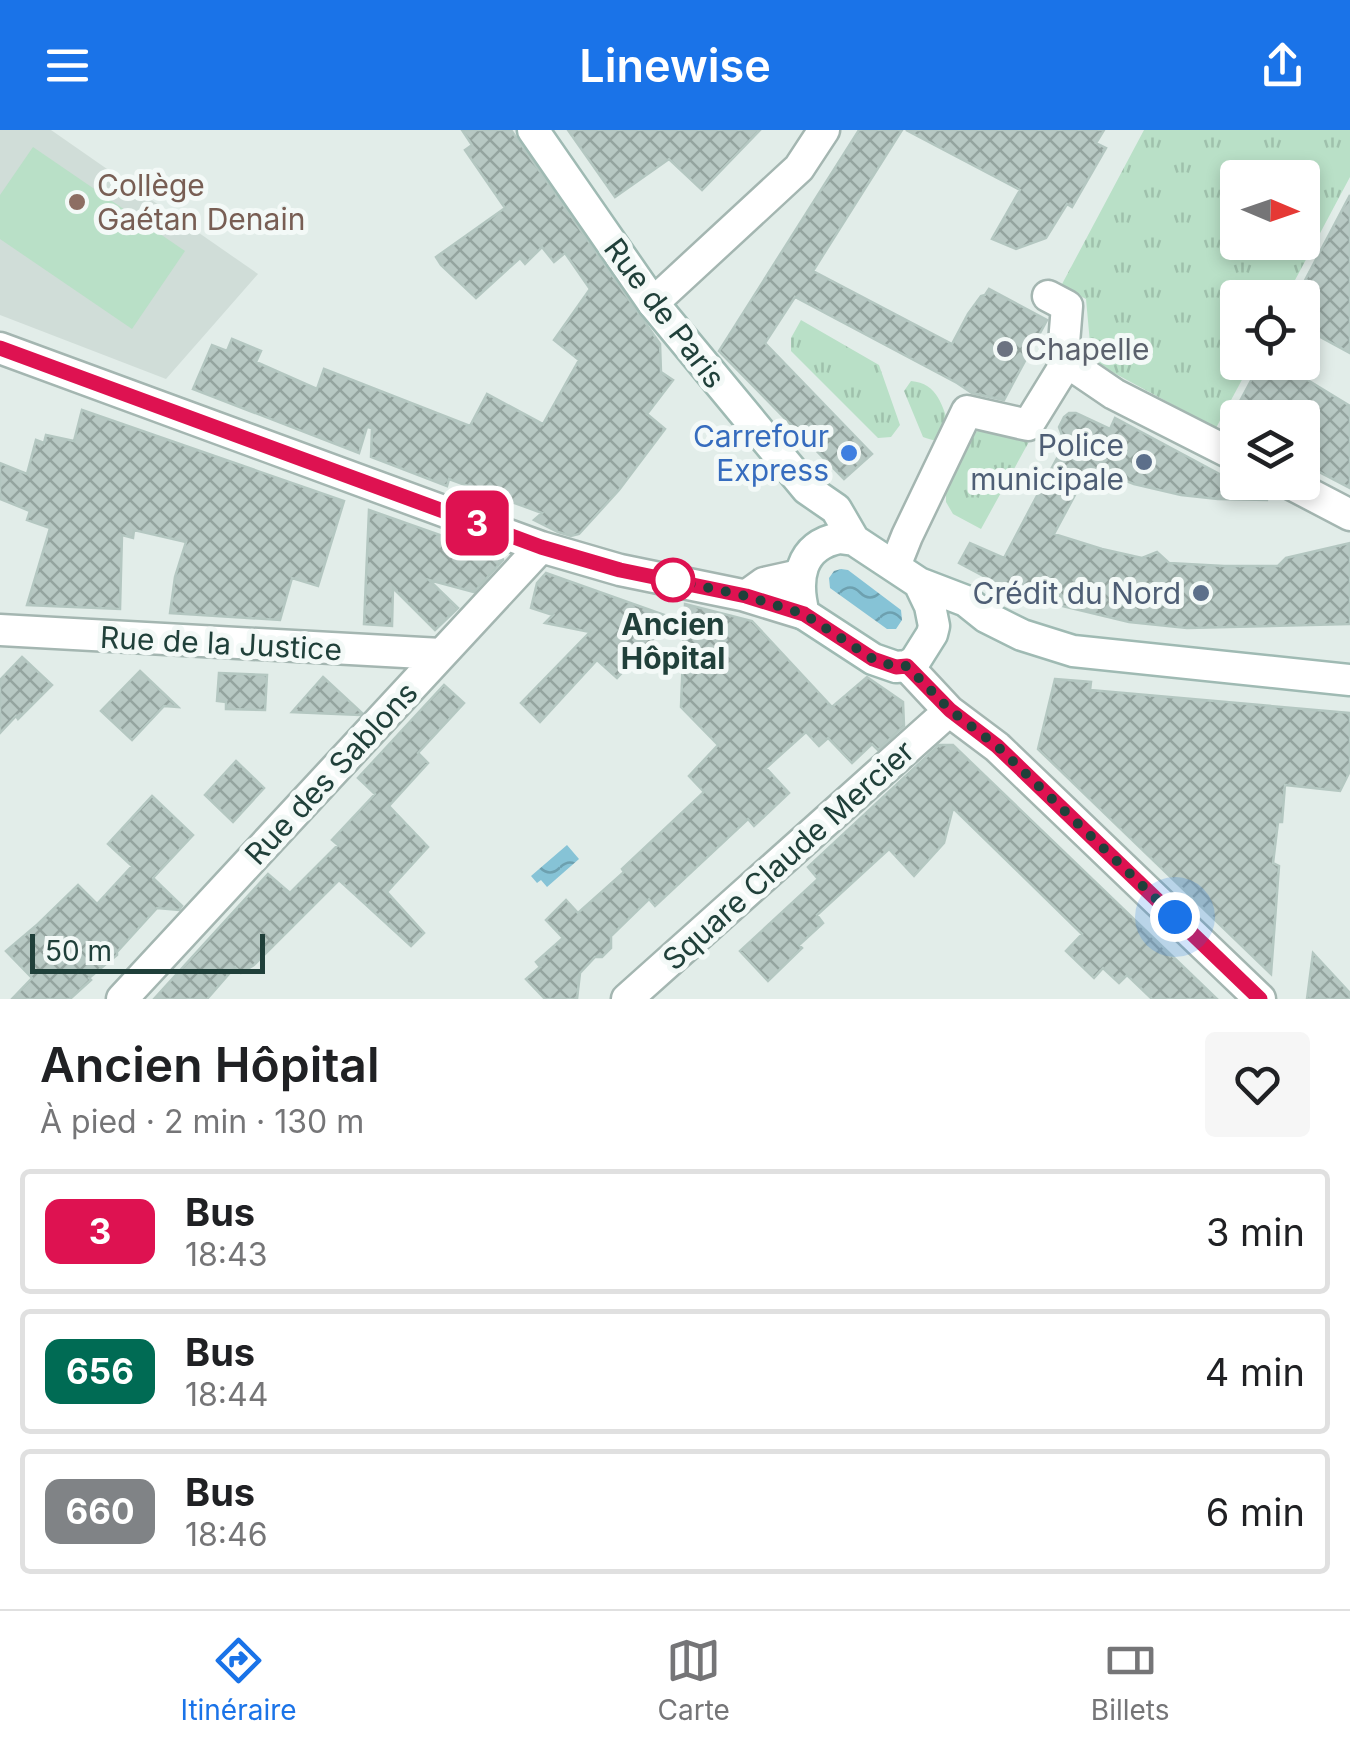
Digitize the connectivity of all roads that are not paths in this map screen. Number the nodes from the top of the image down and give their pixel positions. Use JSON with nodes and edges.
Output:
{"nodes":[{"id":1,"x":533,"y":130,"type":"edge"},
{"id":2,"x":824,"y":130,"type":"edge"},
{"id":3,"x":1048,"y":296,"type":"dead end"},
{"id":4,"x":654,"y":304,"type":"junction"},
{"id":5,"x":0,"y":348,"type":"edge"},
{"id":6,"x":1067,"y":362,"type":"junction"},
{"id":7,"x":1220,"y":447,"type":"edge"},
{"id":8,"x":807,"y":488,"type":"junction"},
{"id":9,"x":1320,"y":499,"type":"edge"},
{"id":10,"x":1350,"y":515,"type":"edge"},
{"id":11,"x":854,"y":540,"type":"junction"},
{"id":12,"x":541,"y":547,"type":"junction"},
{"id":13,"x":818,"y":547,"type":"junction"},
{"id":14,"x":907,"y":574,"type":"junction"},
{"id":15,"x":800,"y":575,"type":"junction"},
{"id":16,"x":746,"y":596,"type":"junction"},
{"id":17,"x":804,"y":614,"type":"junction"},
{"id":18,"x":986,"y":618,"type":"junction"},
{"id":19,"x":934,"y":626,"type":"junction"},
{"id":20,"x":0,"y":630,"type":"edge"},
{"id":21,"x":441,"y":654,"type":"junction"},
{"id":22,"x":907,"y":666,"type":"junction"},
{"id":23,"x":1350,"y":680,"type":"edge"},
{"id":24,"x":950,"y":710,"type":"junction"},
{"id":25,"x":122,"y":999,"type":"edge"},
{"id":26,"x":627,"y":999,"type":"edge"},
{"id":27,"x":1260,"y":999,"type":"edge"}],
"edges":[{"from":1,"to":4,"type":"street","name":"Rue de Paris"},
{"from":2,"to":4,"type":"street"},
{"from":3,"to":6,"type":"street"},
{"from":4,"to":8,"type":"street","name":"Rue de Paris"},
{"from":5,"to":12,"type":"street"},
{"from":6,"to":7,"type":"street"},
{"from":6,"to":14,"type":"street"},
{"from":8,"to":11,"type":"street","name":"Rue de Paris"},
{"from":8,"to":13,"type":"street","name":"Rue de Paris"},
{"from":9,"to":10,"type":"street"},
{"from":11,"to":13,"type":"street"},
{"from":11,"to":14,"type":"street"},
{"from":12,"to":16,"type":"street"},
{"from":12,"to":21,"type":"street","name":"Rue des Sablons"},
{"from":13,"to":15,"type":"street"},
{"from":14,"to":18,"type":"street"},
{"from":14,"to":19,"type":"street"},
{"from":15,"to":16,"type":"street"},
{"from":15,"to":17,"type":"street"},
{"from":16,"to":17,"type":"street"},
{"from":17,"to":22,"type":"street"},
{"from":18,"to":19,"type":"street"},
{"from":18,"to":23,"type":"street"},
{"from":19,"to":22,"type":"street"},
{"from":20,"to":21,"type":"street","name":"Rue de la Justice"},
{"from":21,"to":25,"type":"street","name":"Rue des Sablons"},
{"from":22,"to":24,"type":"street"},
{"from":24,"to":26,"type":"street","name":"Square Claude Mercier"},
{"from":24,"to":27,"type":"street"}]}
